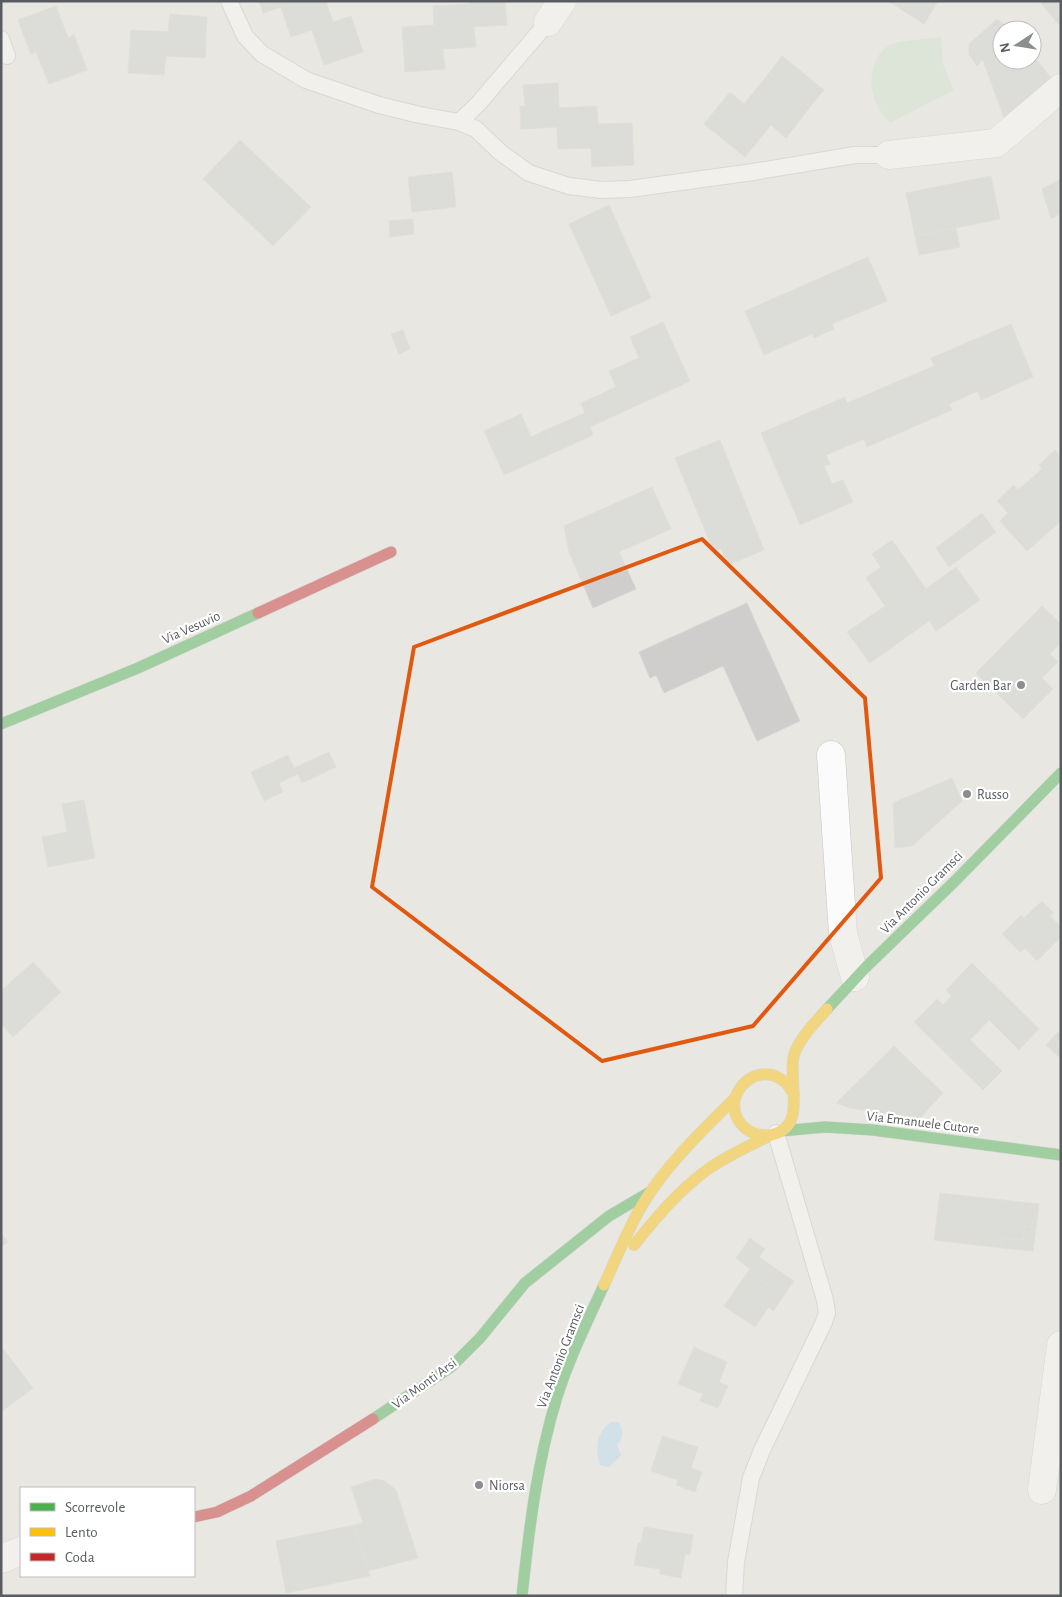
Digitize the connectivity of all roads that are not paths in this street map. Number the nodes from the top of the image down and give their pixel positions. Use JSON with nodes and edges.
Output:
{"nodes":[{"id":1,"x":229,"y":1,"type":"edge"},
{"id":2,"x":555,"y":12,"type":"edge"},
{"id":3,"x":1,"y":39,"type":"edge"},
{"id":4,"x":7,"y":56,"type":"dead end"},
{"id":5,"x":1061,"y":88,"type":"edge"},
{"id":6,"x":459,"y":122,"type":"junction"},
{"id":7,"x":889,"y":155,"type":"joint"},
{"id":8,"x":392,"y":552,"type":"dead end"},
{"id":9,"x":1,"y":724,"type":"edge"},
{"id":10,"x":831,"y":755,"type":"dead end"},
{"id":11,"x":1061,"y":772,"type":"edge"},
{"id":12,"x":855,"y":977,"type":"junction"},
{"id":13,"x":804,"y":1035,"type":"junction"},
{"id":14,"x":783,"y":1048,"type":"dead end"},
{"id":15,"x":762,"y":1064,"type":"dead end"},
{"id":16,"x":749,"y":1078,"type":"junction"},
{"id":17,"x":794,"y":1094,"type":"junction"},
{"id":18,"x":735,"y":1098,"type":"junction"},
{"id":19,"x":776,"y":1133,"type":"junction"},
{"id":20,"x":1061,"y":1156,"type":"edge"},
{"id":21,"x":650,"y":1192,"type":"junction"},
{"id":22,"x":608,"y":1277,"type":"junction"},
{"id":23,"x":1061,"y":1345,"type":"edge"},
{"id":24,"x":1042,"y":1490,"type":"dead end"},
{"id":25,"x":195,"y":1517,"type":"edge"},
{"id":26,"x":20,"y":1551,"type":"edge"},
{"id":27,"x":1,"y":1559,"type":"edge"},
{"id":28,"x":522,"y":1596,"type":"edge"},
{"id":29,"x":734,"y":1596,"type":"edge"}],
"edges":[{"from":1,"to":6,"type":"lane"},
{"from":2,"to":6,"type":"lane"},
{"from":3,"to":4,"type":"lane"},
{"from":5,"to":7,"type":"street"},
{"from":6,"to":7,"type":"lane"},
{"from":8,"to":9,"type":"main road","name":"Via Vesuvio"},
{"from":10,"to":12,"type":"street"},
{"from":11,"to":12,"type":"main road","name":"Via Antonio Gramsci"},
{"from":12,"to":13,"type":"main road","name":"Via Antonio Gramsci"},
{"from":13,"to":14,"type":"main road"},
{"from":13,"to":17,"type":"main road"},
{"from":15,"to":16,"type":"main road"},
{"from":16,"to":17,"type":"main road"},
{"from":16,"to":18,"type":"main road"},
{"from":17,"to":19,"type":"main road"},
{"from":18,"to":19,"type":"main road"},
{"from":18,"to":21,"type":"main road"},
{"from":19,"to":20,"type":"main road","name":"Via Emanuele Cutore"},
{"from":19,"to":22,"type":"main road"},
{"from":19,"to":29,"type":"lane"},
{"from":21,"to":22,"type":"main road"},
{"from":21,"to":25,"type":"main road","name":"Via Monti Arsi"},
{"from":22,"to":28,"type":"main road","name":"Via Antonio Gramsci"},
{"from":23,"to":24,"type":"street"},
{"from":26,"to":27,"type":"street"}]}
